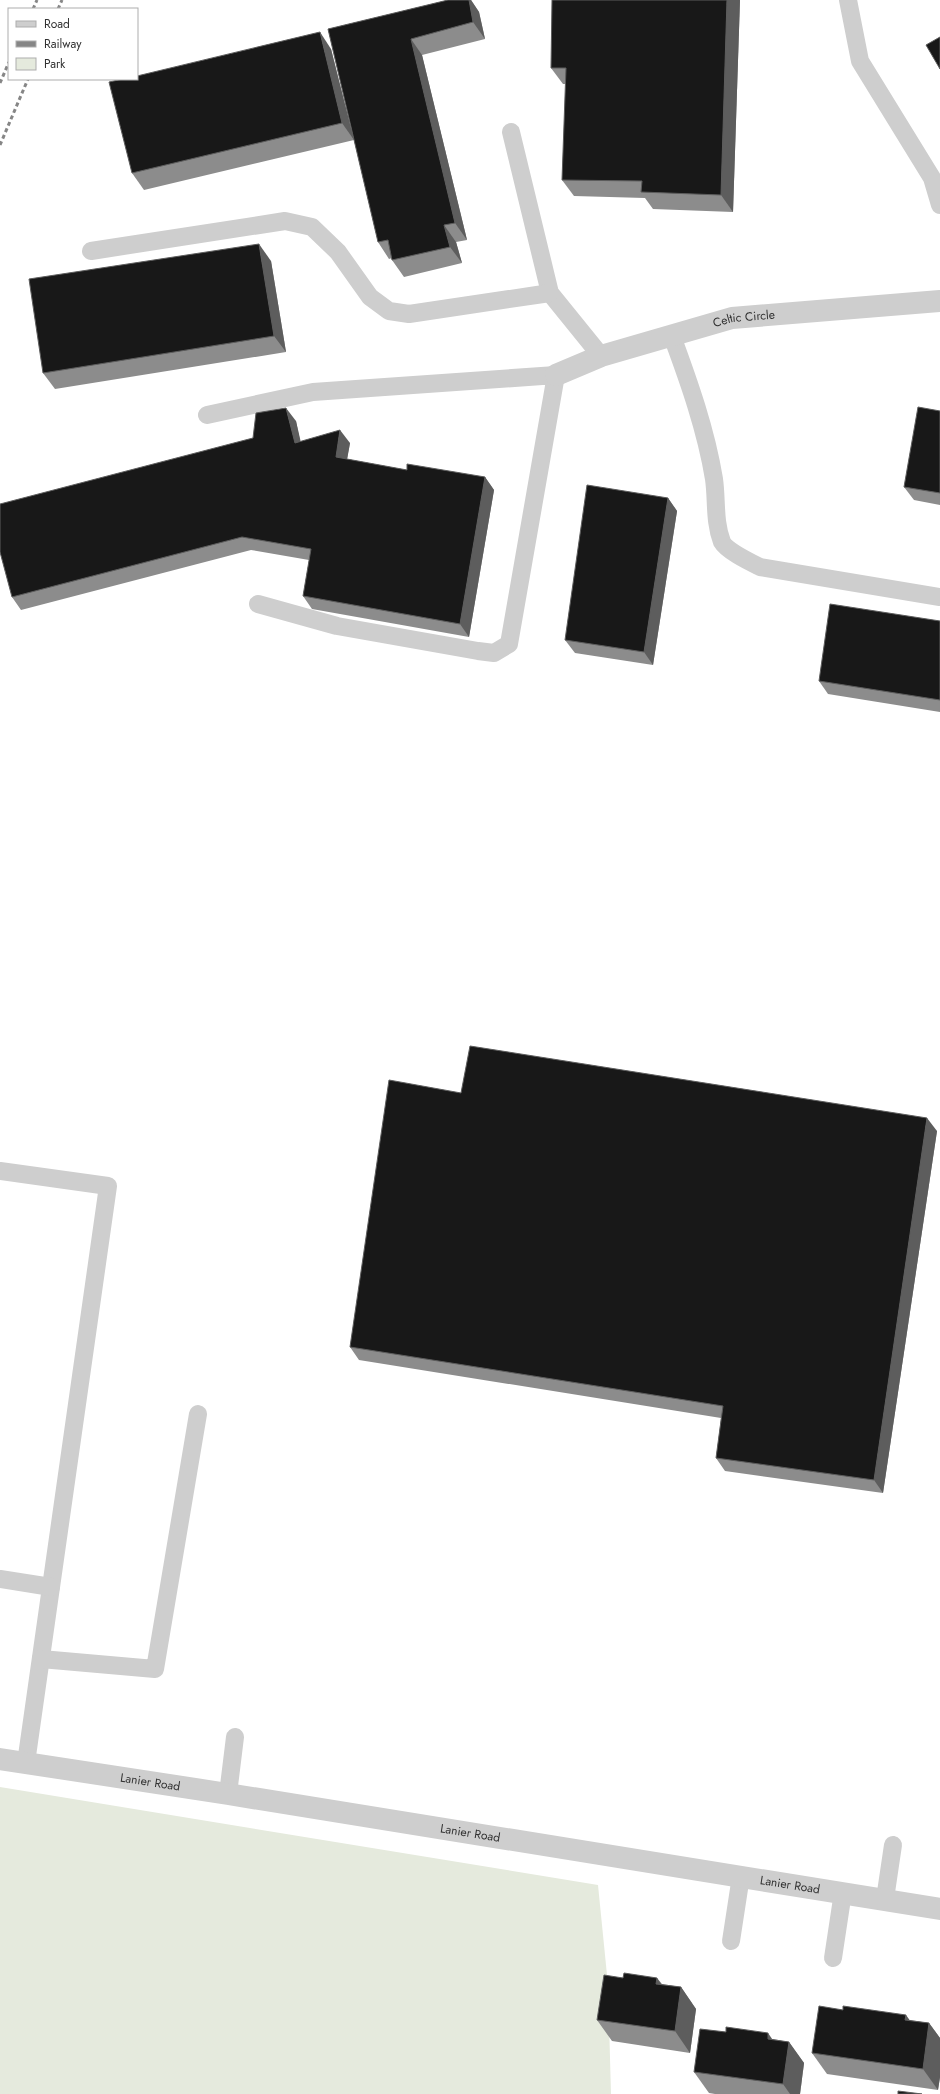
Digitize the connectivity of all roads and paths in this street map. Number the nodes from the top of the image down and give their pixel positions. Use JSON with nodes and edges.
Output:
{"nodes":[{"id":1,"x":848,"y":0,"type":"edge"},
{"id":2,"x":511,"y":132,"type":"dead end"},
{"id":3,"x":940,"y":205,"type":"edge"},
{"id":4,"x":91,"y":250,"type":"dead end"},
{"id":5,"x":550,"y":293,"type":"junction"},
{"id":6,"x":940,"y":301,"type":"edge"},
{"id":7,"x":672,"y":336,"type":"junction"},
{"id":8,"x":601,"y":356,"type":"junction"},
{"id":9,"x":556,"y":375,"type":"junction"},
{"id":10,"x":207,"y":415,"type":"dead end"},
{"id":11,"x":940,"y":597,"type":"edge"},
{"id":12,"x":258,"y":604,"type":"dead end"},
{"id":13,"x":0,"y":1170,"type":"edge"},
{"id":14,"x":198,"y":1414,"type":"dead end"},
{"id":15,"x":0,"y":1579,"type":"edge"},
{"id":16,"x":51,"y":1587,"type":"junction"},
{"id":17,"x":40,"y":1659,"type":"junction"},
{"id":18,"x":235,"y":1737,"type":"dead end"},
{"id":19,"x":0,"y":1759,"type":"edge"},
{"id":20,"x":26,"y":1763,"type":"junction"},
{"id":21,"x":228,"y":1794,"type":"junction"},
{"id":22,"x":893,"y":1845,"type":"dead end"},
{"id":23,"x":741,"y":1876,"type":"junction"},
{"id":24,"x":843,"y":1892,"type":"junction"},
{"id":25,"x":885,"y":1899,"type":"junction"},
{"id":26,"x":940,"y":1909,"type":"edge"},
{"id":27,"x":730,"y":1941,"type":"dead end"},
{"id":28,"x":833,"y":1958,"type":"dead end"}],
"edges":[{"from":1,"to":3,"type":"lane"},
{"from":2,"to":5,"type":"lane"},
{"from":4,"to":5,"type":"lane"},
{"from":5,"to":8,"type":"lane"},
{"from":6,"to":7,"type":"street","name":"Celtic Circle"},
{"from":7,"to":8,"type":"street","name":"Celtic Circle"},
{"from":7,"to":11,"type":"lane"},
{"from":8,"to":9,"type":"street","name":"Celtic Circle"},
{"from":9,"to":10,"type":"lane"},
{"from":9,"to":12,"type":"lane"},
{"from":13,"to":16,"type":"lane"},
{"from":14,"to":17,"type":"lane"},
{"from":15,"to":16,"type":"lane"},
{"from":16,"to":17,"type":"lane"},
{"from":17,"to":20,"type":"lane"},
{"from":18,"to":21,"type":"lane"},
{"from":19,"to":20,"type":"street","name":"Lanier Road"},
{"from":20,"to":21,"type":"street","name":"Lanier Road"},
{"from":21,"to":23,"type":"street","name":"Lanier Road"},
{"from":22,"to":25,"type":"lane"},
{"from":23,"to":24,"type":"street","name":"Lanier Road"},
{"from":23,"to":27,"type":"lane"},
{"from":24,"to":25,"type":"street","name":"Lanier Road"},
{"from":24,"to":28,"type":"lane"},
{"from":25,"to":26,"type":"street","name":"Lanier Road"}]}
